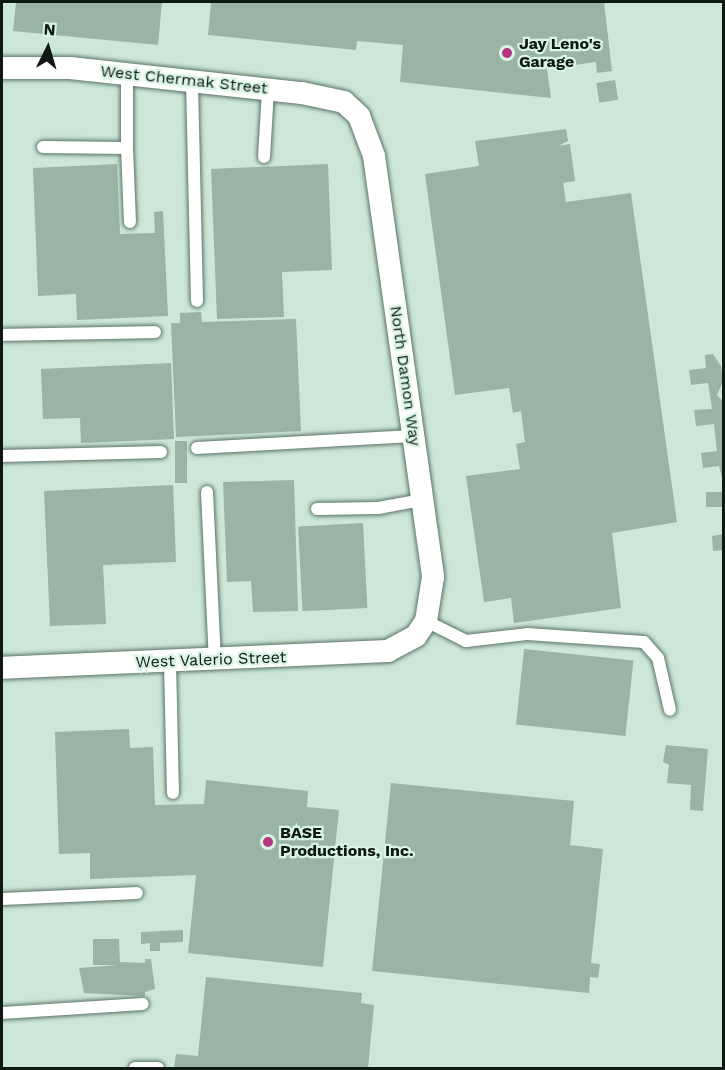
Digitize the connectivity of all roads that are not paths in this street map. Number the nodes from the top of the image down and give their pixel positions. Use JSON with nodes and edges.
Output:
{"nodes":[{"id":1,"x":2,"y":68,"type":"edge"},
{"id":2,"x":127,"y":74,"type":"junction"},
{"id":3,"x":192,"y":81,"type":"junction"},
{"id":4,"x":268,"y":89,"type":"junction"},
{"id":5,"x":359,"y":116,"type":"joint"},
{"id":6,"x":43,"y":147,"type":"dead end"},
{"id":7,"x":127,"y":148,"type":"junction"},
{"id":8,"x":264,"y":157,"type":"dead end"},
{"id":9,"x":129,"y":222,"type":"dead end"},
{"id":10,"x":197,"y":301,"type":"dead end"},
{"id":11,"x":156,"y":332,"type":"dead end"},
{"id":12,"x":2,"y":335,"type":"edge"},
{"id":13,"x":413,"y":436,"type":"junction"},
{"id":14,"x":197,"y":448,"type":"dead end"},
{"id":15,"x":161,"y":452,"type":"dead end"},
{"id":16,"x":2,"y":456,"type":"edge"},
{"id":17,"x":207,"y":492,"type":"dead end"},
{"id":18,"x":422,"y":500,"type":"junction"},
{"id":19,"x":317,"y":509,"type":"dead end"},
{"id":20,"x":421,"y":629,"type":"junction"},
{"id":21,"x":215,"y":660,"type":"junction"},
{"id":22,"x":170,"y":662,"type":"junction"},
{"id":23,"x":2,"y":668,"type":"edge"},
{"id":24,"x":670,"y":710,"type":"dead end"},
{"id":25,"x":173,"y":793,"type":"dead end"},
{"id":26,"x":137,"y":893,"type":"dead end"},
{"id":27,"x":2,"y":899,"type":"edge"},
{"id":28,"x":143,"y":1004,"type":"dead end"},
{"id":29,"x":2,"y":1013,"type":"edge"},
{"id":30,"x":135,"y":1068,"type":"edge"},
{"id":31,"x":158,"y":1068,"type":"edge"}],
"edges":[{"from":1,"to":2,"type":"street","name":"West Chermak Street"},
{"from":2,"to":3,"type":"street","name":"West Chermak Street"},
{"from":2,"to":7,"type":"lane"},
{"from":3,"to":4,"type":"street","name":"West Chermak Street"},
{"from":3,"to":10,"type":"lane"},
{"from":4,"to":5,"type":"street","name":"West Chermak Street"},
{"from":4,"to":8,"type":"lane"},
{"from":5,"to":13,"type":"street","name":"North Damon Way"},
{"from":6,"to":7,"type":"lane"},
{"from":7,"to":9,"type":"lane"},
{"from":11,"to":12,"type":"lane"},
{"from":13,"to":14,"type":"lane"},
{"from":13,"to":18,"type":"street","name":"North Damon Way"},
{"from":15,"to":16,"type":"lane"},
{"from":17,"to":21,"type":"lane"},
{"from":18,"to":19,"type":"lane"},
{"from":18,"to":20,"type":"street","name":"North Damon Way"},
{"from":20,"to":21,"type":"street","name":"West Valerio Street"},
{"from":20,"to":24,"type":"lane"},
{"from":21,"to":22,"type":"street","name":"West Valerio Street"},
{"from":22,"to":23,"type":"street","name":"West Valerio Street"},
{"from":22,"to":25,"type":"lane"},
{"from":26,"to":27,"type":"lane"},
{"from":28,"to":29,"type":"lane"},
{"from":30,"to":31,"type":"lane"}]}
